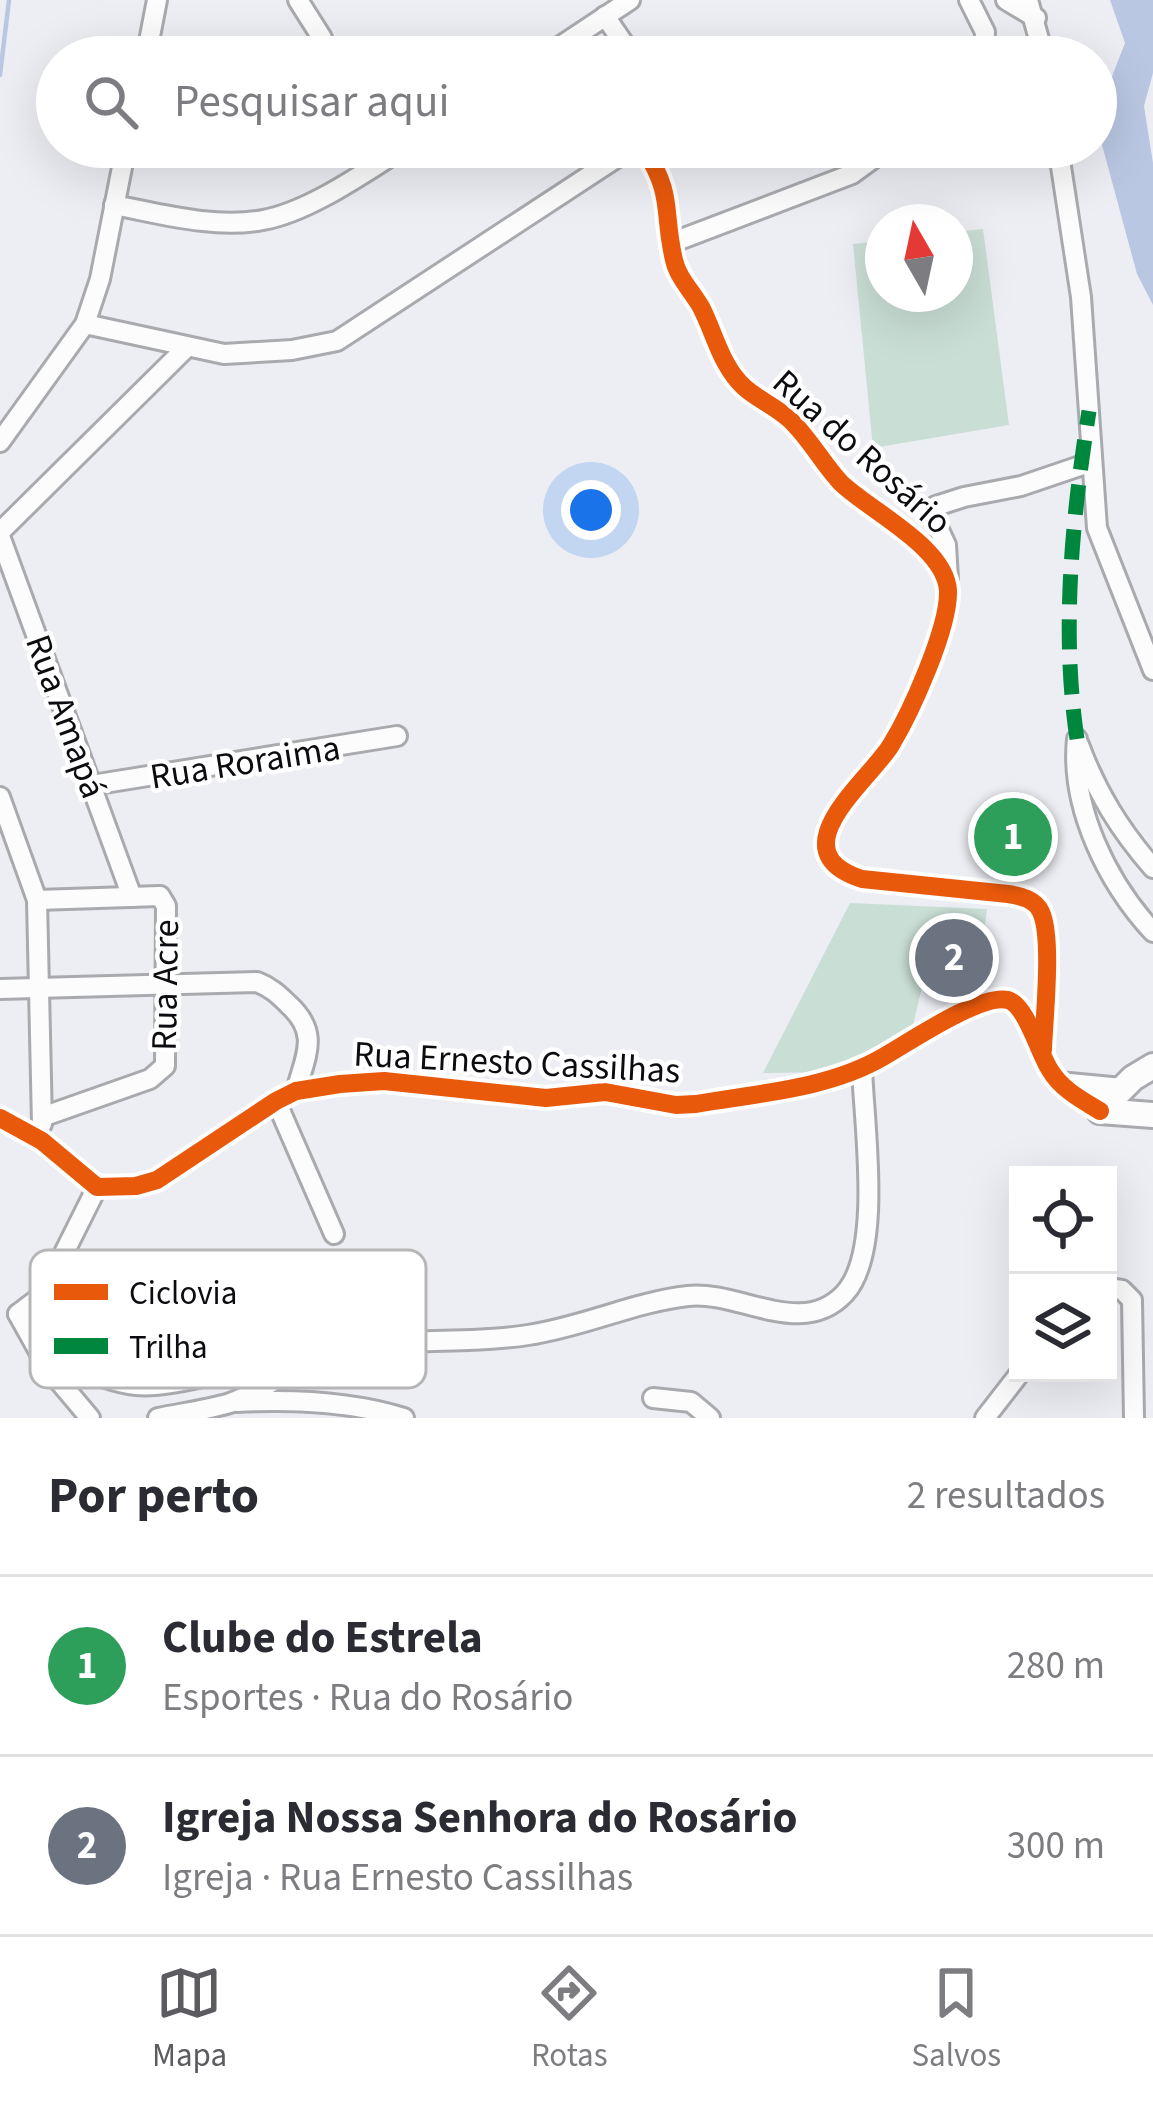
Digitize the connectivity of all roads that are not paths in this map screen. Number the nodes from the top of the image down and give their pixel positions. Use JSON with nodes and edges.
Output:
{"nodes":[{"id":1,"x":157,"y":0,"type":"edge"},
{"id":2,"x":298,"y":0,"type":"edge"},
{"id":3,"x":630,"y":0,"type":"edge"},
{"id":4,"x":968,"y":0,"type":"edge"},
{"id":5,"x":1006,"y":0,"type":"edge"},
{"id":6,"x":1032,"y":9,"type":"edge"},
{"id":7,"x":604,"y":16,"type":"junction"},
{"id":8,"x":150,"y":36,"type":"edge"},
{"id":9,"x":321,"y":36,"type":"edge"},
{"id":10,"x":575,"y":36,"type":"edge"},
{"id":11,"x":618,"y":36,"type":"edge"},
{"id":12,"x":986,"y":36,"type":"edge"},
{"id":13,"x":122,"y":168,"type":"edge"},
{"id":14,"x":368,"y":168,"type":"edge"},
{"id":15,"x":601,"y":168,"type":"edge"},
{"id":16,"x":655,"y":168,"type":"edge"},
{"id":17,"x":860,"y":168,"type":"edge"},
{"id":18,"x":1061,"y":168,"type":"edge"},
{"id":19,"x":114,"y":205,"type":"junction"},
{"id":20,"x":671,"y":243,"type":"junction"},
{"id":21,"x":85,"y":324,"type":"junction"},
{"id":22,"x":187,"y":347,"type":"junction"},
{"id":23,"x":0,"y":442,"type":"edge"},
{"id":24,"x":1080,"y":466,"type":"dead end"},
{"id":25,"x":0,"y":534,"type":"edge"},
{"id":26,"x":948,"y":584,"type":"junction"},
{"id":27,"x":1153,"y":670,"type":"edge"},
{"id":28,"x":397,"y":736,"type":"dead end"},
{"id":29,"x":92,"y":785,"type":"junction"},
{"id":30,"x":0,"y":797,"type":"edge"},
{"id":31,"x":1153,"y":868,"type":"edge"},
{"id":32,"x":132,"y":897,"type":"junction"},
{"id":33,"x":37,"y":900,"type":"junction"},
{"id":34,"x":1153,"y":932,"type":"edge"},
{"id":35,"x":166,"y":986,"type":"junction"},
{"id":36,"x":40,"y":988,"type":"junction"},
{"id":37,"x":0,"y":989,"type":"edge"},
{"id":38,"x":1043,"y":1054,"type":"junction"},
{"id":39,"x":1153,"y":1066,"type":"edge"},
{"id":40,"x":862,"y":1069,"type":"junction"},
{"id":41,"x":1059,"y":1082,"type":"junction"},
{"id":42,"x":1122,"y":1088,"type":"junction"},
{"id":43,"x":296,"y":1091,"type":"junction"},
{"id":44,"x":275,"y":1101,"type":"junction"},
{"id":45,"x":1100,"y":1111,"type":"junction"},
{"id":46,"x":1153,"y":1114,"type":"edge"},
{"id":47,"x":42,"y":1117,"type":"junction"},
{"id":48,"x":0,"y":1118,"type":"edge"},
{"id":49,"x":42,"y":1141,"type":"junction"},
{"id":50,"x":97,"y":1187,"type":"junction"},
{"id":51,"x":334,"y":1234,"type":"dead end"},
{"id":52,"x":66,"y":1250,"type":"edge"},
{"id":53,"x":1117,"y":1289,"type":"edge"},
{"id":54,"x":9,"y":1309,"type":"edge"},
{"id":55,"x":30,"y":1339,"type":"edge"},
{"id":56,"x":426,"y":1342,"type":"edge"},
{"id":57,"x":1013,"y":1382,"type":"edge"},
{"id":58,"x":67,"y":1388,"type":"edge"},
{"id":59,"x":259,"y":1388,"type":"edge"},
{"id":60,"x":653,"y":1398,"type":"dead end"},
{"id":61,"x":232,"y":1402,"type":"junction"},
{"id":62,"x":90,"y":1418,"type":"edge"},
{"id":63,"x":158,"y":1418,"type":"edge"},
{"id":64,"x":404,"y":1418,"type":"edge"},
{"id":65,"x":710,"y":1418,"type":"edge"},
{"id":66,"x":985,"y":1418,"type":"edge"},
{"id":67,"x":1134,"y":1418,"type":"edge"}],
"edges":[{"from":1,"to":8,"type":"street"},
{"from":2,"to":9,"type":"street"},
{"from":3,"to":7,"type":"street"},
{"from":4,"to":12,"type":"street"},
{"from":5,"to":6,"type":"street"},
{"from":7,"to":10,"type":"street"},
{"from":7,"to":11,"type":"street"},
{"from":13,"to":19,"type":"street"},
{"from":14,"to":19,"type":"street"},
{"from":15,"to":22,"type":"street"},
{"from":16,"to":20,"type":"street","name":"Rua do Rosário"},
{"from":17,"to":20,"type":"street"},
{"from":18,"to":27,"type":"street"},
{"from":19,"to":21,"type":"street"},
{"from":20,"to":26,"type":"street","name":"Rua do Rosário"},
{"from":21,"to":22,"type":"street"},
{"from":21,"to":23,"type":"street"},
{"from":22,"to":25,"type":"street"},
{"from":24,"to":26,"type":"street","name":"Rua do Rosário"},
{"from":25,"to":29,"type":"street","name":"Rua Amapá"},
{"from":26,"to":38,"type":"street","name":"Rua do Rosário"},
{"from":28,"to":29,"type":"street","name":"Rua Roraima"},
{"from":29,"to":32,"type":"street","name":"Rua Amapá"},
{"from":30,"to":33,"type":"street"},
{"from":31,"to":34,"type":"street"},
{"from":32,"to":33,"type":"street","name":"Rua Acre"},
{"from":32,"to":35,"type":"street","name":"Rua Acre"},
{"from":33,"to":36,"type":"street"},
{"from":35,"to":36,"type":"street"},
{"from":35,"to":43,"type":"street"},
{"from":35,"to":47,"type":"street","name":"Rua Acre"},
{"from":36,"to":37,"type":"street"},
{"from":36,"to":47,"type":"street"},
{"from":38,"to":40,"type":"street","name":"Rua Ernesto Cassilhas"},
{"from":38,"to":41,"type":"street","name":"Rua Ernesto Cassilhas"},
{"from":39,"to":42,"type":"main road"},
{"from":40,"to":43,"type":"street","name":"Rua Ernesto Cassilhas"},
{"from":40,"to":56,"type":"street"},
{"from":41,"to":42,"type":"street"},
{"from":41,"to":45,"type":"street","name":"Rua Ernesto Cassilhas"},
{"from":42,"to":45,"type":"main road"},
{"from":43,"to":44,"type":"street","name":"Rua Ernesto Cassilhas"},
{"from":44,"to":50,"type":"street","name":"Rua Ernesto Cassilhas"},
{"from":44,"to":51,"type":"street"},
{"from":45,"to":46,"type":"main road"},
{"from":47,"to":49,"type":"street"},
{"from":48,"to":49,"type":"street"},
{"from":49,"to":50,"type":"street"},
{"from":50,"to":52,"type":"street"},
{"from":53,"to":67,"type":"street"},
{"from":54,"to":55,"type":"street"},
{"from":57,"to":66,"type":"street"},
{"from":58,"to":62,"type":"street"},
{"from":59,"to":61,"type":"street"},
{"from":60,"to":65,"type":"street"},
{"from":61,"to":63,"type":"street"},
{"from":61,"to":64,"type":"street"}]}
